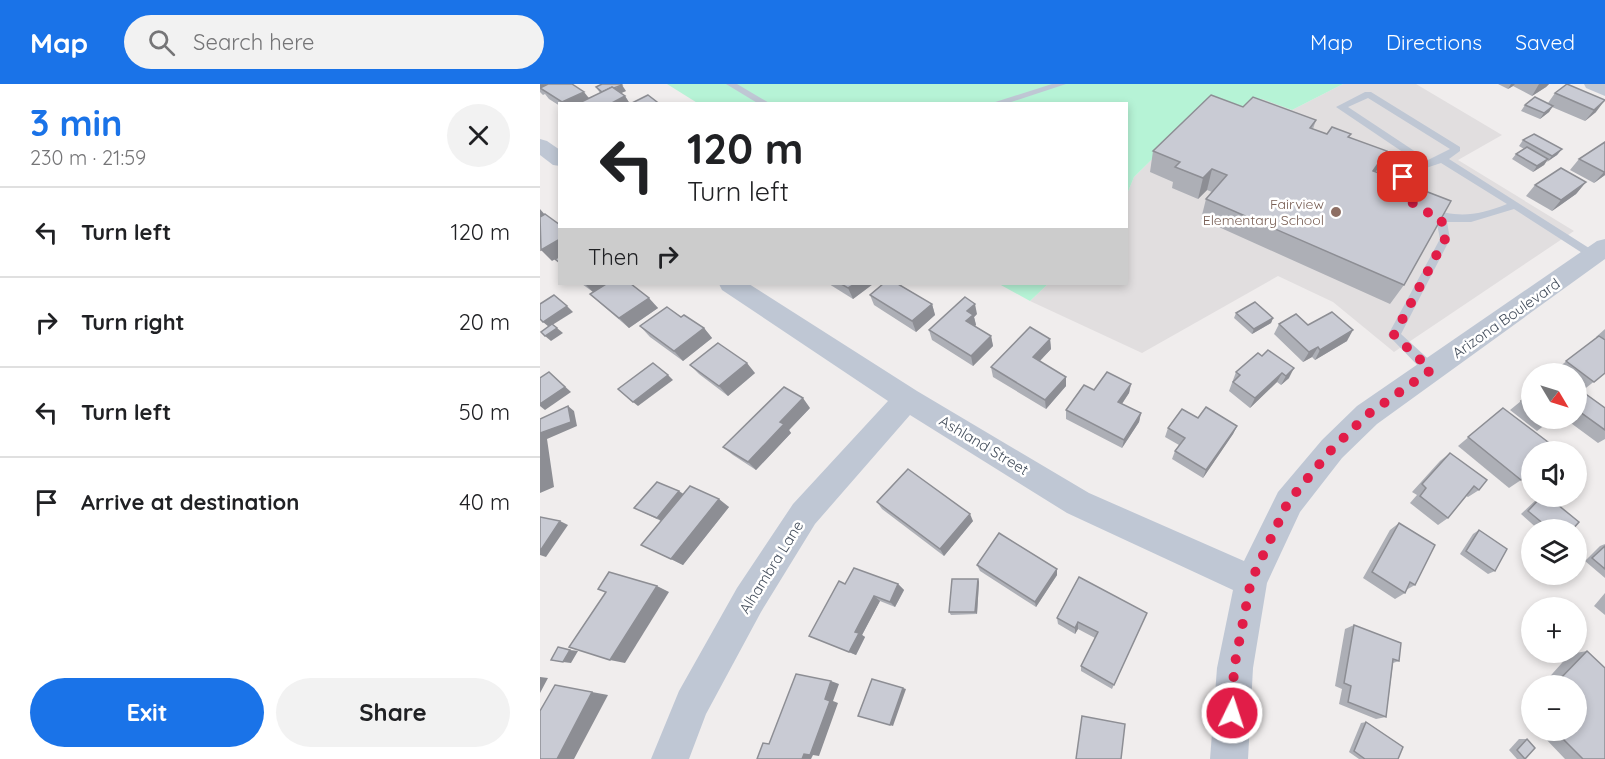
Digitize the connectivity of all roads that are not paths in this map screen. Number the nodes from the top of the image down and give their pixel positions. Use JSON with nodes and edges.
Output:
{"nodes":[{"id":1,"x":730,"y":84,"type":"edge"},
{"id":2,"x":1062,"y":84,"type":"edge"},
{"id":3,"x":1593,"y":84,"type":"edge"},
{"id":4,"x":1605,"y":90,"type":"edge"},
{"id":5,"x":763,"y":102,"type":"edge"},
{"id":6,"x":1000,"y":102,"type":"edge"},
{"id":7,"x":540,"y":145,"type":"edge"},
{"id":8,"x":558,"y":158,"type":"edge"},
{"id":9,"x":1443,"y":159,"type":"junction"},
{"id":10,"x":1426,"y":163,"type":"junction"},
{"id":11,"x":1515,"y":205,"type":"junction"},
{"id":12,"x":1441,"y":218,"type":"junction"},
{"id":13,"x":1599,"y":251,"type":"edge"},
{"id":14,"x":733,"y":285,"type":"edge"},
{"id":15,"x":1431,"y":370,"type":"junction"},
{"id":16,"x":907,"y":399,"type":"junction"},
{"id":17,"x":1251,"y":581,"type":"junction"},
{"id":18,"x":670,"y":759,"type":"edge"},
{"id":19,"x":1229,"y":759,"type":"edge"}],
"edges":[{"from":1,"to":5,"type":"lane"},
{"from":2,"to":6,"type":"lane"},
{"from":3,"to":4,"type":"street"},
{"from":7,"to":8,"type":"street"},
{"from":9,"to":10,"type":"lane"},
{"from":9,"to":10,"type":"lane"},
{"from":9,"to":11,"type":"lane"},
{"from":10,"to":12,"type":"lane"},
{"from":11,"to":12,"type":"lane"},
{"from":11,"to":13,"type":"lane"},
{"from":12,"to":15,"type":"lane"},
{"from":13,"to":15,"type":"street","name":"Arizona Boulevard"},
{"from":14,"to":16,"type":"street","name":"Ashland Street"},
{"from":15,"to":17,"type":"street","name":"Arizona Boulevard"},
{"from":16,"to":17,"type":"street","name":"Ashland Street"},
{"from":16,"to":18,"type":"street","name":"Alhambra Lane"},
{"from":17,"to":19,"type":"street","name":"Arizona Boulevard"}]}
